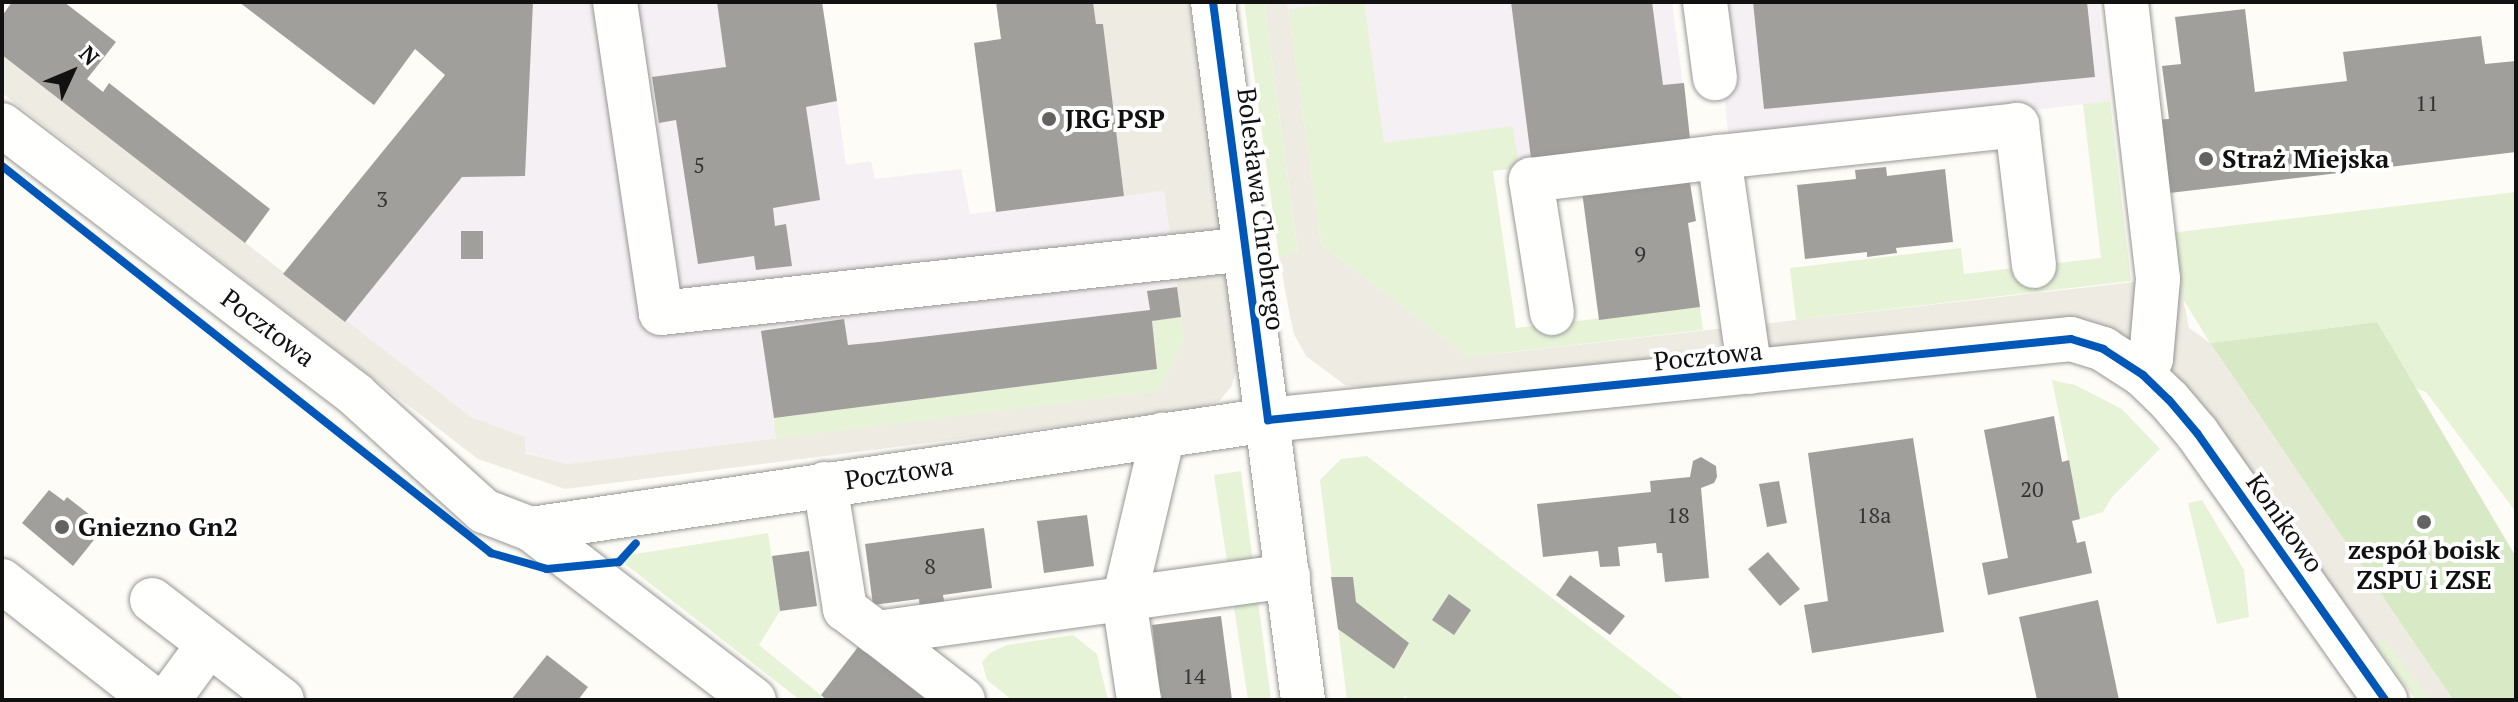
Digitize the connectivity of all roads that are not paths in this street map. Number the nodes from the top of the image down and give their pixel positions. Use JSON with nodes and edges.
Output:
{"nodes":[{"id":1,"x":615,"y":2,"type":"edge"},
{"id":2,"x":1213,"y":2,"type":"edge"},
{"id":3,"x":1705,"y":2,"type":"edge"},
{"id":4,"x":2126,"y":2,"type":"edge"},
{"id":5,"x":1715,"y":78,"type":"dead end"},
{"id":6,"x":8,"y":144,"type":"edge"},
{"id":7,"x":1719,"y":157,"type":"junction"},
{"id":8,"x":1246,"y":249,"type":"junction"},
{"id":9,"x":2034,"y":266,"type":"dead end"},
{"id":10,"x":1552,"y":313,"type":"dead end"},
{"id":11,"x":1750,"y":372,"type":"junction"},
{"id":12,"x":2143,"y":375,"type":"junction"},
{"id":13,"x":1268,"y":420,"type":"junction"},
{"id":14,"x":1163,"y":435,"type":"junction"},
{"id":15,"x":825,"y":484,"type":"junction"},
{"id":16,"x":531,"y":529,"type":"junction"},
{"id":17,"x":1288,"y":576,"type":"junction"},
{"id":18,"x":2,"y":581,"type":"edge"},
{"id":19,"x":152,"y":600,"type":"dead end"},
{"id":20,"x":1124,"y":600,"type":"junction"},
{"id":21,"x":877,"y":633,"type":"junction"},
{"id":22,"x":209,"y":644,"type":"junction"},
{"id":23,"x":154,"y":700,"type":"edge"},
{"id":24,"x":168,"y":700,"type":"edge"},
{"id":25,"x":282,"y":700,"type":"edge"},
{"id":26,"x":754,"y":700,"type":"edge"},
{"id":27,"x":963,"y":700,"type":"edge"},
{"id":28,"x":1139,"y":700,"type":"edge"},
{"id":29,"x":1303,"y":700,"type":"edge"},
{"id":30,"x":2385,"y":700,"type":"edge"}],
"edges":[{"from":1,"to":8,"type":"street"},
{"from":2,"to":8,"type":"street","name":"Bolesława Chrobrego"},
{"from":3,"to":5,"type":"street"},
{"from":4,"to":12,"type":"street"},
{"from":6,"to":16,"type":"street","name":"Pocztowa"},
{"from":7,"to":9,"type":"street"},
{"from":7,"to":10,"type":"street"},
{"from":7,"to":11,"type":"street"},
{"from":8,"to":13,"type":"street","name":"Bolesława Chrobrego"},
{"from":11,"to":12,"type":"street","name":"Pocztowa"},
{"from":11,"to":13,"type":"street","name":"Pocztowa"},
{"from":12,"to":30,"type":"street","name":"Konikowo"},
{"from":13,"to":14,"type":"street","name":"Pocztowa"},
{"from":13,"to":17,"type":"street"},
{"from":14,"to":15,"type":"street","name":"Pocztowa"},
{"from":14,"to":20,"type":"street"},
{"from":15,"to":16,"type":"street","name":"Pocztowa"},
{"from":15,"to":21,"type":"street"},
{"from":16,"to":26,"type":"street","name":"Pocztowa"},
{"from":17,"to":20,"type":"street"},
{"from":17,"to":29,"type":"street"},
{"from":18,"to":23,"type":"street"},
{"from":19,"to":22,"type":"street"},
{"from":20,"to":21,"type":"street"},
{"from":20,"to":28,"type":"street"},
{"from":21,"to":27,"type":"street"},
{"from":22,"to":24,"type":"street"},
{"from":22,"to":25,"type":"street"}]}
